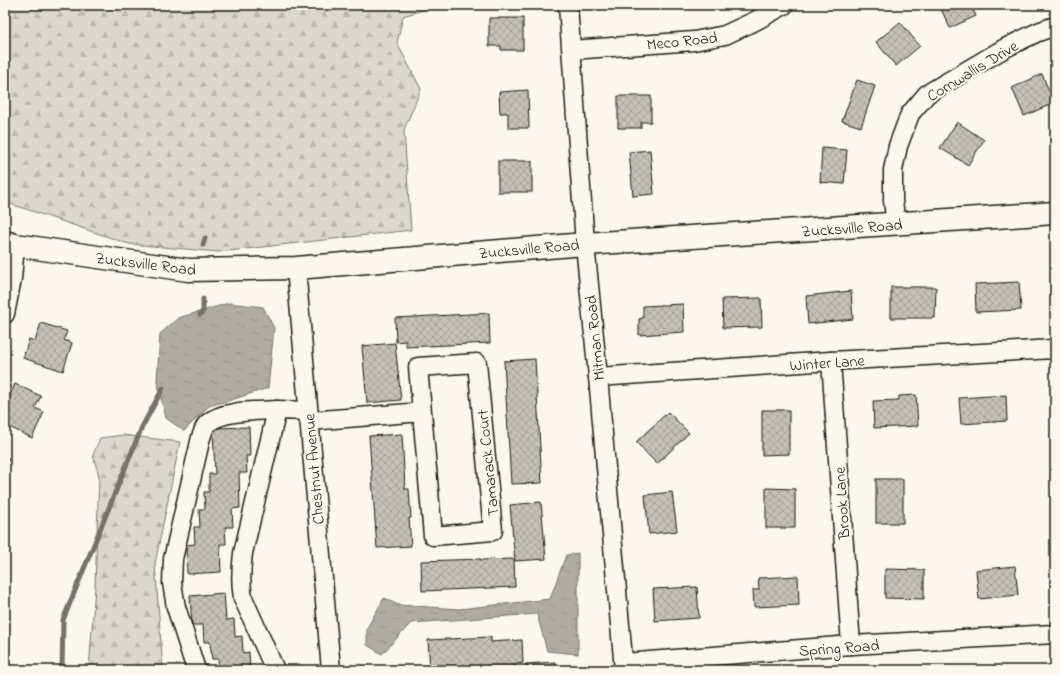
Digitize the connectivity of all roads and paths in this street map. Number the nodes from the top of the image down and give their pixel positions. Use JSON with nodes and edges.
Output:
{"nodes":[{"id":1,"x":568,"y":5,"type":"edge"},
{"id":2,"x":784,"y":5,"type":"edge"},
{"id":3,"x":1055,"y":26,"type":"edge"},
{"id":4,"x":572,"y":50,"type":"junction"},
{"id":5,"x":1055,"y":214,"type":"edge"},
{"id":6,"x":896,"y":224,"type":"junction"},
{"id":7,"x":10,"y":243,"type":"edge"},
{"id":8,"x":585,"y":244,"type":"junction"},
{"id":9,"x":296,"y":268,"type":"junction"},
{"id":10,"x":5,"y":314,"type":"edge"},
{"id":11,"x":1055,"y":349,"type":"edge"},
{"id":12,"x":831,"y":361,"type":"junction"},
{"id":13,"x":598,"y":377,"type":"junction"},
{"id":14,"x":277,"y":410,"type":"junction"},
{"id":15,"x":422,"y":412,"type":"junction"},
{"id":16,"x":309,"y":416,"type":"junction"},
{"id":17,"x":1055,"y":634,"type":"edge"},
{"id":18,"x":852,"y":646,"type":"junction"},
{"id":19,"x":624,"y":666,"type":"edge"},
{"id":20,"x":196,"y":670,"type":"edge"},
{"id":21,"x":275,"y":670,"type":"edge"},
{"id":22,"x":331,"y":670,"type":"edge"}],
"edges":[{"from":1,"to":4,"type":"street","name":"Mitman Road"},
{"from":2,"to":4,"type":"street","name":"Meco Road"},
{"from":3,"to":6,"type":"street","name":"Cornwallis Drive"},
{"from":4,"to":8,"type":"street","name":"Mitman Road"},
{"from":5,"to":6,"type":"street","name":"Zucksville Road"},
{"from":6,"to":8,"type":"street","name":"Zucksville Road"},
{"from":7,"to":9,"type":"street","name":"Zucksville Road"},
{"from":7,"to":10,"type":"street"},
{"from":8,"to":9,"type":"street","name":"Zucksville Road"},
{"from":8,"to":13,"type":"street","name":"Mitman Road"},
{"from":9,"to":16,"type":"street","name":"Chestnut Avenue"},
{"from":11,"to":12,"type":"street","name":"Winter Lane"},
{"from":12,"to":13,"type":"street","name":"Winter Lane"},
{"from":12,"to":18,"type":"street","name":"Brook Lane"},
{"from":13,"to":19,"type":"street","name":"Mitman Road"},
{"from":14,"to":16,"type":"street"},
{"from":14,"to":20,"type":"street"},
{"from":14,"to":21,"type":"street"},
{"from":15,"to":15,"type":"street","name":"Tamarack Court"},
{"from":15,"to":16,"type":"street"},
{"from":16,"to":22,"type":"street","name":"Chestnut Avenue"},
{"from":17,"to":18,"type":"street","name":"Spring Road"},
{"from":18,"to":19,"type":"street","name":"Spring Road"}]}
